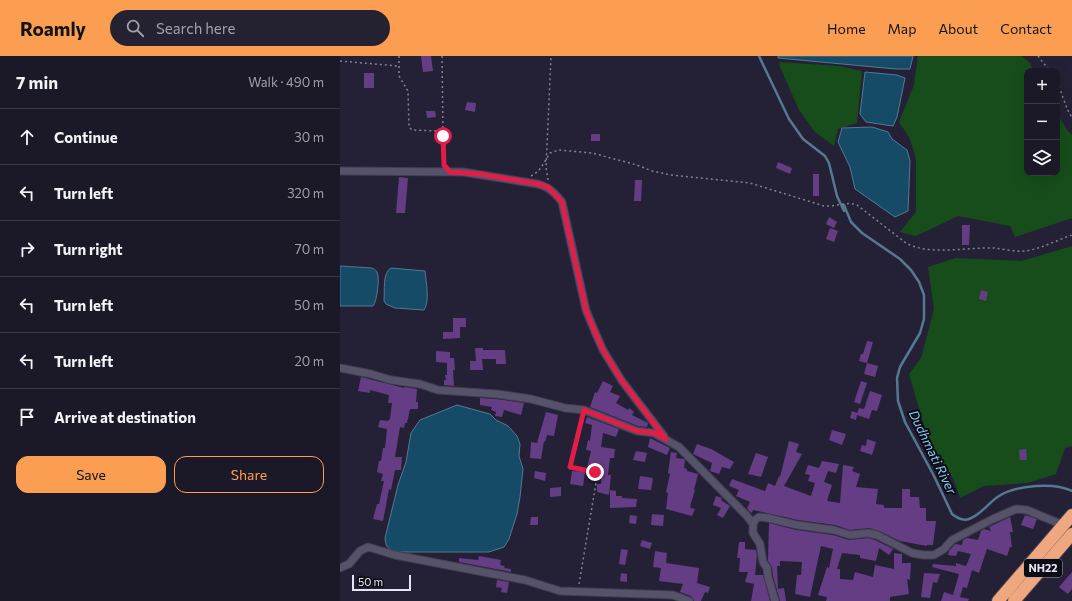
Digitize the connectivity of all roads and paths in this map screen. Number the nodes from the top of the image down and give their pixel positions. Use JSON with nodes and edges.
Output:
{"nodes":[{"id":1,"x":399,"y":56,"type":"edge"},
{"id":2,"x":442,"y":56,"type":"edge"},
{"id":3,"x":551,"y":56,"type":"edge"},
{"id":4,"x":1038,"y":56,"type":"edge"},
{"id":5,"x":340,"y":61,"type":"edge"},
{"id":6,"x":398,"y":66,"type":"junction"},
{"id":7,"x":1048,"y":68,"type":"edge"},
{"id":8,"x":1060,"y":89,"type":"edge"},
{"id":9,"x":1072,"y":117,"type":"edge"},
{"id":10,"x":443,"y":136,"type":"junction"},
{"id":11,"x":547,"y":158,"type":"junction"},
{"id":12,"x":340,"y":171,"type":"edge"},
{"id":13,"x":450,"y":172,"type":"junction"},
{"id":14,"x":516,"y":180,"type":"junction"},
{"id":15,"x":553,"y":191,"type":"junction"},
{"id":16,"x":1072,"y":235,"type":"edge"},
{"id":17,"x":340,"y":368,"type":"edge"},
{"id":18,"x":584,"y":410,"type":"junction"},
{"id":19,"x":666,"y":439,"type":"junction"},
{"id":20,"x":1068,"y":519,"type":"edge"},
{"id":21,"x":753,"y":524,"type":"junction"},
{"id":22,"x":1072,"y":534,"type":"edge"},
{"id":23,"x":340,"y":568,"type":"edge"},
{"id":24,"x":578,"y":592,"type":"junction"},
{"id":25,"x":1016,"y":600,"type":"edge"},
{"id":26,"x":689,"y":601,"type":"edge"},
{"id":27,"x":776,"y":601,"type":"edge"},
{"id":28,"x":998,"y":601,"type":"edge"}],
"edges":[{"from":1,"to":6,"type":"path"},
{"from":2,"to":10,"type":"path"},
{"from":3,"to":11,"type":"path"},
{"from":4,"to":7,"type":"path"},
{"from":5,"to":6,"type":"path"},
{"from":6,"to":10,"type":"path"},
{"from":8,"to":9,"type":"path"},
{"from":10,"to":13,"type":"path"},
{"from":11,"to":14,"type":"path"},
{"from":11,"to":15,"type":"path"},
{"from":11,"to":16,"type":"path"},
{"from":12,"to":13,"type":"street"},
{"from":13,"to":14,"type":"street"},
{"from":14,"to":15,"type":"street"},
{"from":15,"to":19,"type":"street"},
{"from":17,"to":18,"type":"street"},
{"from":18,"to":19,"type":"street"},
{"from":18,"to":24,"type":"path"},
{"from":19,"to":21,"type":"street"},
{"from":20,"to":21,"type":"street"},
{"from":20,"to":28,"type":"highway","number":"NH22"},
{"from":21,"to":27,"type":"street"},
{"from":22,"to":25,"type":"highway","number":"NH22"},
{"from":23,"to":24,"type":"street"},
{"from":24,"to":26,"type":"street"}]}
